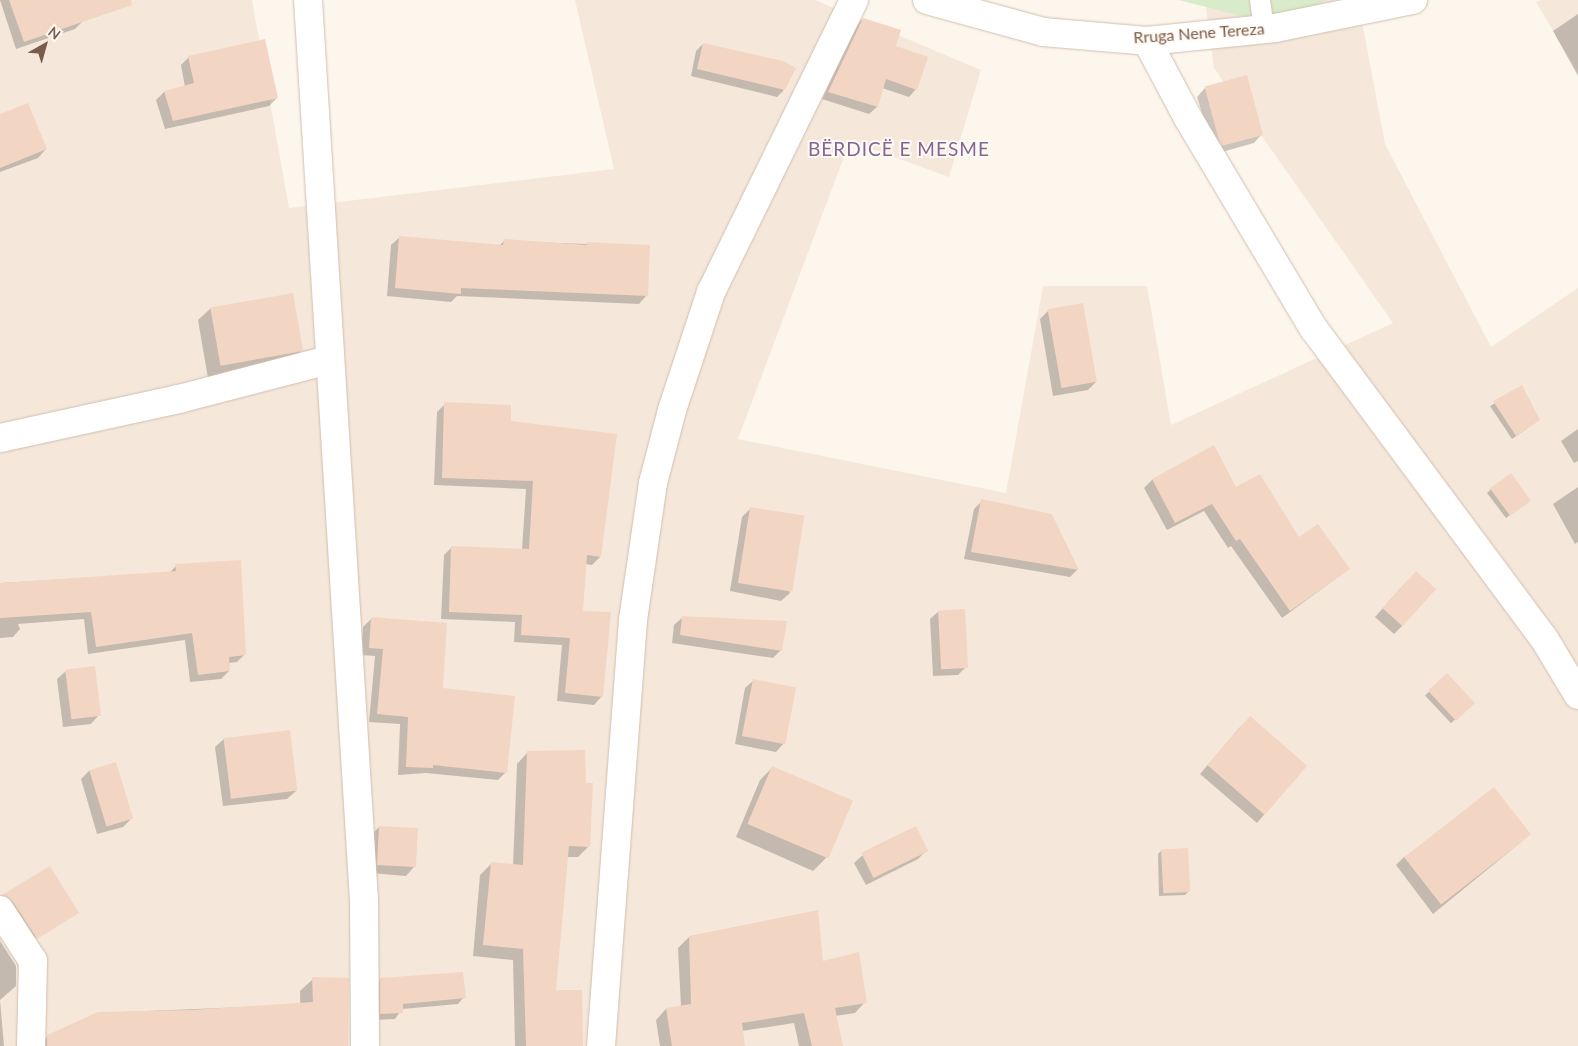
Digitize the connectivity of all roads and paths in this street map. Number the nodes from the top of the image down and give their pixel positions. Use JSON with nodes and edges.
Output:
{"nodes":[{"id":1,"x":308,"y":0,"type":"edge"},
{"id":2,"x":854,"y":0,"type":"edge"},
{"id":3,"x":927,"y":0,"type":"edge"},
{"id":4,"x":1260,"y":0,"type":"edge"},
{"id":5,"x":1413,"y":0,"type":"edge"},
{"id":6,"x":1264,"y":29,"type":"junction"},
{"id":7,"x":1147,"y":40,"type":"junction"},
{"id":8,"x":329,"y":360,"type":"junction"},
{"id":9,"x":0,"y":438,"type":"edge"},
{"id":10,"x":1578,"y":695,"type":"edge"},
{"id":11,"x":0,"y":910,"type":"edge"},
{"id":12,"x":31,"y":1046,"type":"edge"},
{"id":13,"x":365,"y":1046,"type":"edge"},
{"id":14,"x":602,"y":1046,"type":"edge"}],
"edges":[{"from":1,"to":8,"type":"street"},
{"from":2,"to":14,"type":"street"},
{"from":3,"to":7,"type":"street","name":"Rruga Nene Tereza"},
{"from":4,"to":6,"type":"lane"},
{"from":5,"to":6,"type":"street","name":"Rruga Nene Tereza"},
{"from":6,"to":7,"type":"street","name":"Rruga Nene Tereza"},
{"from":7,"to":10,"type":"street"},
{"from":8,"to":9,"type":"street"},
{"from":8,"to":13,"type":"street"},
{"from":11,"to":12,"type":"street"}]}
